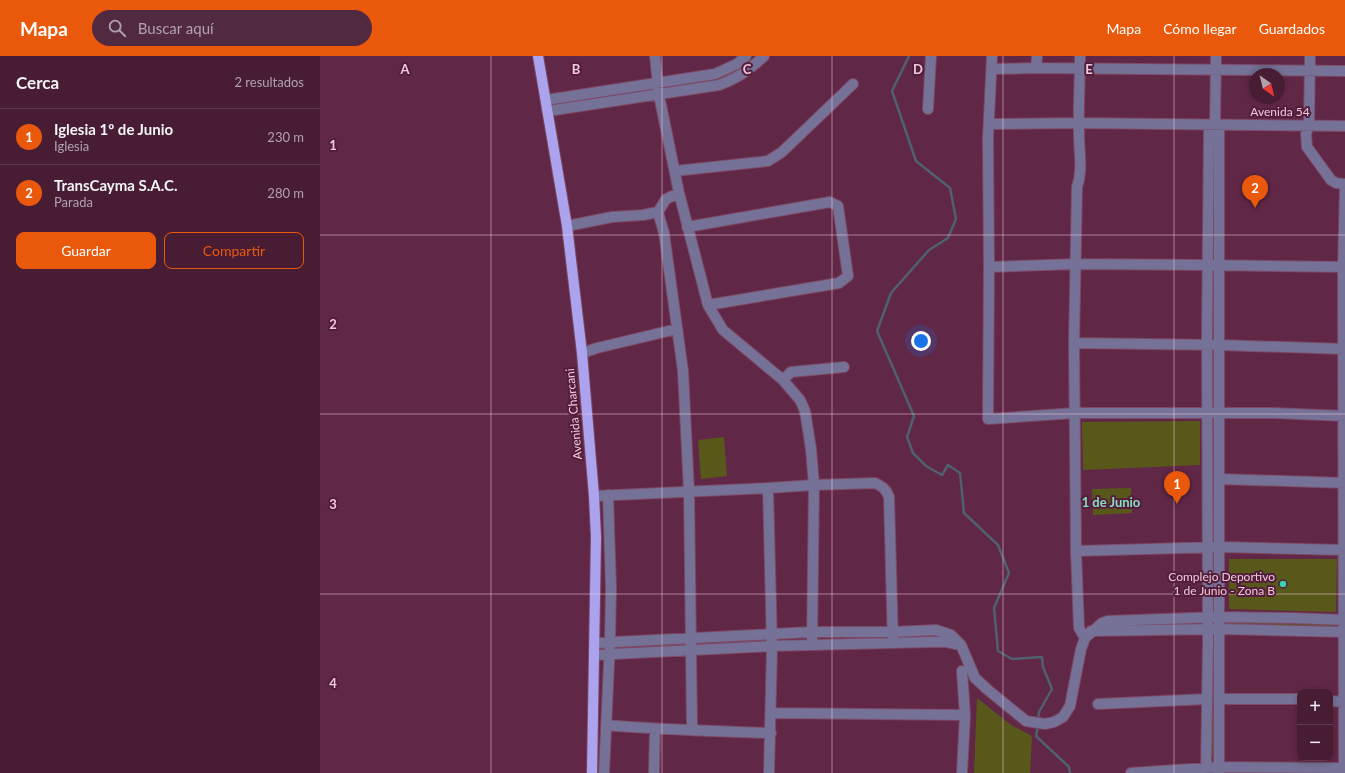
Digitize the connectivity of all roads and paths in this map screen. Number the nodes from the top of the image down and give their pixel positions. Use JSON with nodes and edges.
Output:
{"nodes":[{"id":1,"x":538,"y":56,"type":"edge"},
{"id":2,"x":655,"y":56,"type":"edge"},
{"id":3,"x":746,"y":56,"type":"edge"},
{"id":4,"x":764,"y":56,"type":"edge"},
{"id":5,"x":931,"y":56,"type":"edge"},
{"id":6,"x":992,"y":56,"type":"edge"},
{"id":7,"x":1036,"y":56,"type":"edge"},
{"id":8,"x":1080,"y":56,"type":"edge"},
{"id":9,"x":1216,"y":56,"type":"edge"},
{"id":10,"x":1310,"y":56,"type":"edge"},
{"id":11,"x":1036,"y":68,"type":"junction"},
{"id":12,"x":1080,"y":68,"type":"junction"},
{"id":13,"x":992,"y":69,"type":"junction"},
{"id":14,"x":1216,"y":69,"type":"junction"},
{"id":15,"x":1310,"y":70,"type":"junction"},
{"id":16,"x":1345,"y":71,"type":"edge"},
{"id":17,"x":658,"y":82,"type":"junction"},
{"id":18,"x":853,"y":84,"type":"dead end"},
{"id":19,"x":659,"y":95,"type":"junction"},
{"id":20,"x":546,"y":100,"type":"junction"},
{"id":21,"x":548,"y":110,"type":"junction"},
{"id":22,"x":928,"y":110,"type":"dead end"},
{"id":23,"x":1079,"y":123,"type":"junction"},
{"id":24,"x":989,"y":124,"type":"junction"},
{"id":25,"x":1214,"y":125,"type":"junction"},
{"id":26,"x":1308,"y":125,"type":"junction"},
{"id":27,"x":1345,"y":126,"type":"edge"},
{"id":28,"x":675,"y":171,"type":"junction"},
{"id":29,"x":1344,"y":184,"type":"edge"},
{"id":30,"x":679,"y":193,"type":"junction"},
{"id":31,"x":658,"y":212,"type":"junction"},
{"id":32,"x":567,"y":226,"type":"junction"},
{"id":33,"x":687,"y":227,"type":"junction"},
{"id":34,"x":1076,"y":264,"type":"junction"},
{"id":35,"x":1208,"y":265,"type":"junction"},
{"id":36,"x":1219,"y":265,"type":"junction"},
{"id":37,"x":989,"y":267,"type":"junction"},
{"id":38,"x":1344,"y":267,"type":"edge"},
{"id":39,"x":708,"y":305,"type":"junction"},
{"id":40,"x":677,"y":329,"type":"junction"},
{"id":41,"x":1074,"y":344,"type":"junction"},
{"id":42,"x":1207,"y":345,"type":"junction"},
{"id":43,"x":1219,"y":345,"type":"junction"},
{"id":44,"x":1344,"y":349,"type":"edge"},
{"id":45,"x":582,"y":353,"type":"junction"},
{"id":46,"x":844,"y":366,"type":"dead end"},
{"id":47,"x":783,"y":380,"type":"junction"},
{"id":48,"x":1207,"y":412,"type":"junction"},
{"id":49,"x":1075,"y":413,"type":"junction"},
{"id":50,"x":1219,"y":413,"type":"junction"},
{"id":51,"x":1345,"y":416,"type":"edge"},
{"id":52,"x":1219,"y":480,"type":"junction"},
{"id":53,"x":1344,"y":483,"type":"edge"},
{"id":54,"x":814,"y":485,"type":"junction"},
{"id":55,"x":768,"y":488,"type":"junction"},
{"id":56,"x":689,"y":491,"type":"junction"},
{"id":57,"x":608,"y":495,"type":"junction"},
{"id":58,"x":594,"y":496,"type":"junction"},
{"id":59,"x":1220,"y":547,"type":"junction"},
{"id":60,"x":1208,"y":548,"type":"junction"},
{"id":61,"x":1345,"y":550,"type":"edge"},
{"id":62,"x":1076,"y":551,"type":"junction"},
{"id":63,"x":1207,"y":617,"type":"junction"},
{"id":64,"x":1219,"y":617,"type":"junction"},
{"id":65,"x":1344,"y":620,"type":"edge"},
{"id":66,"x":1207,"y":629,"type":"junction"},
{"id":67,"x":1219,"y":629,"type":"junction"},
{"id":68,"x":812,"y":632,"type":"junction"},
{"id":69,"x":892,"y":632,"type":"junction"},
{"id":70,"x":1344,"y":632,"type":"edge"},
{"id":71,"x":772,"y":634,"type":"junction"},
{"id":72,"x":1088,"y":634,"type":"junction"},
{"id":73,"x":691,"y":638,"type":"junction"},
{"id":74,"x":610,"y":642,"type":"junction"},
{"id":75,"x":594,"y":643,"type":"junction"},
{"id":76,"x":893,"y":643,"type":"junction"},
{"id":77,"x":812,"y":645,"type":"junction"},
{"id":78,"x":961,"y":645,"type":"junction"},
{"id":79,"x":772,"y":646,"type":"junction"},
{"id":80,"x":691,"y":650,"type":"junction"},
{"id":81,"x":609,"y":654,"type":"junction"},
{"id":82,"x":594,"y":655,"type":"junction"},
{"id":83,"x":962,"y":671,"type":"dead end"},
{"id":84,"x":1207,"y":698,"type":"junction"},
{"id":85,"x":1219,"y":699,"type":"junction"},
{"id":86,"x":1297,"y":699,"type":"edge"},
{"id":87,"x":1333,"y":701,"type":"edge"},
{"id":88,"x":1345,"y":702,"type":"edge"},
{"id":89,"x":1098,"y":704,"type":"dead end"},
{"id":90,"x":772,"y":714,"type":"junction"},
{"id":91,"x":965,"y":715,"type":"junction"},
{"id":92,"x":606,"y":726,"type":"junction"},
{"id":93,"x":655,"y":729,"type":"junction"},
{"id":94,"x":692,"y":729,"type":"junction"},
{"id":95,"x":770,"y":733,"type":"junction"},
{"id":96,"x":1206,"y":770,"type":"edge"},
{"id":97,"x":1219,"y":770,"type":"edge"},
{"id":98,"x":1345,"y":770,"type":"edge"},
{"id":99,"x":592,"y":773,"type":"edge"},
{"id":100,"x":604,"y":773,"type":"edge"},
{"id":101,"x":654,"y":773,"type":"edge"},
{"id":102,"x":769,"y":773,"type":"edge"},
{"id":103,"x":962,"y":773,"type":"edge"},
{"id":104,"x":1131,"y":773,"type":"edge"}],
"edges":[{"from":1,"to":20,"type":"main road","name":"Avenida Charcani"},
{"from":2,"to":17,"type":"street"},
{"from":3,"to":17,"type":"street"},
{"from":4,"to":19,"type":"street"},
{"from":5,"to":22,"type":"street"},
{"from":6,"to":13,"type":"street"},
{"from":7,"to":11,"type":"street"},
{"from":8,"to":12,"type":"street"},
{"from":9,"to":14,"type":"street"},
{"from":10,"to":15,"type":"street"},
{"from":11,"to":12,"type":"street"},
{"from":11,"to":13,"type":"street"},
{"from":12,"to":14,"type":"street"},
{"from":12,"to":23,"type":"street"},
{"from":13,"to":24,"type":"street"},
{"from":14,"to":15,"type":"street"},
{"from":14,"to":25,"type":"street"},
{"from":15,"to":16,"type":"street"},
{"from":15,"to":26,"type":"street"},
{"from":17,"to":19,"type":"street"},
{"from":17,"to":20,"type":"street"},
{"from":18,"to":28,"type":"street"},
{"from":19,"to":21,"type":"street"},
{"from":19,"to":28,"type":"street"},
{"from":20,"to":21,"type":"main road","name":"Avenida Charcani"},
{"from":21,"to":32,"type":"main road","name":"Avenida Charcani"},
{"from":23,"to":24,"type":"street","name":"Avenida 54"},
{"from":23,"to":25,"type":"street","name":"Avenida 54"},
{"from":23,"to":34,"type":"street"},
{"from":24,"to":37,"type":"street"},
{"from":25,"to":26,"type":"street","name":"Avenida 54"},
{"from":25,"to":35,"type":"street"},
{"from":25,"to":36,"type":"street"},
{"from":26,"to":27,"type":"street","name":"Avenida 54"},
{"from":26,"to":29,"type":"street"},
{"from":28,"to":30,"type":"street"},
{"from":29,"to":38,"type":"street"},
{"from":30,"to":31,"type":"street"},
{"from":30,"to":33,"type":"street"},
{"from":31,"to":32,"type":"street"},
{"from":31,"to":40,"type":"street"},
{"from":32,"to":45,"type":"main road","name":"Avenida Charcani"},
{"from":33,"to":39,"type":"street"},
{"from":33,"to":39,"type":"street"},
{"from":34,"to":35,"type":"street"},
{"from":34,"to":37,"type":"street"},
{"from":34,"to":41,"type":"street"},
{"from":35,"to":36,"type":"street"},
{"from":35,"to":42,"type":"street"},
{"from":36,"to":38,"type":"street"},
{"from":36,"to":43,"type":"street"},
{"from":37,"to":49,"type":"street"},
{"from":38,"to":44,"type":"street"},
{"from":39,"to":47,"type":"street"},
{"from":40,"to":45,"type":"street"},
{"from":40,"to":56,"type":"street"},
{"from":41,"to":42,"type":"street"},
{"from":41,"to":49,"type":"street"},
{"from":42,"to":43,"type":"street"},
{"from":42,"to":48,"type":"street"},
{"from":43,"to":44,"type":"street"},
{"from":43,"to":50,"type":"street"},
{"from":44,"to":51,"type":"street"},
{"from":45,"to":58,"type":"main road","name":"Avenida Charcani"},
{"from":46,"to":47,"type":"street"},
{"from":47,"to":54,"type":"street"},
{"from":48,"to":49,"type":"street"},
{"from":48,"to":50,"type":"street"},
{"from":48,"to":60,"type":"street"},
{"from":49,"to":62,"type":"street"},
{"from":50,"to":51,"type":"street"},
{"from":50,"to":52,"type":"street"},
{"from":51,"to":53,"type":"street"},
{"from":52,"to":53,"type":"street"},
{"from":52,"to":59,"type":"street"},
{"from":53,"to":61,"type":"street"},
{"from":54,"to":55,"type":"street"},
{"from":54,"to":68,"type":"street"},
{"from":54,"to":69,"type":"street"},
{"from":55,"to":56,"type":"street"},
{"from":55,"to":71,"type":"street"},
{"from":56,"to":57,"type":"street"},
{"from":56,"to":73,"type":"street"},
{"from":57,"to":58,"type":"street"},
{"from":57,"to":74,"type":"street"},
{"from":58,"to":75,"type":"main road","name":"Avenida Charcani"},
{"from":59,"to":60,"type":"street"},
{"from":59,"to":61,"type":"street"},
{"from":59,"to":64,"type":"street"},
{"from":60,"to":62,"type":"street"},
{"from":60,"to":63,"type":"street"},
{"from":61,"to":65,"type":"street"},
{"from":62,"to":72,"type":"street"},
{"from":63,"to":64,"type":"street"},
{"from":63,"to":66,"type":"street"},
{"from":63,"to":72,"type":"street"},
{"from":64,"to":65,"type":"street"},
{"from":64,"to":67,"type":"street"},
{"from":65,"to":70,"type":"street"},
{"from":66,"to":67,"type":"street"},
{"from":66,"to":72,"type":"street"},
{"from":66,"to":84,"type":"street"},
{"from":67,"to":70,"type":"street"},
{"from":67,"to":85,"type":"street"},
{"from":68,"to":69,"type":"street"},
{"from":68,"to":71,"type":"street"},
{"from":68,"to":77,"type":"street"},
{"from":69,"to":76,"type":"street"},
{"from":69,"to":78,"type":"street"},
{"from":70,"to":88,"type":"street"},
{"from":71,"to":73,"type":"street"},
{"from":71,"to":79,"type":"street"},
{"from":72,"to":78,"type":"street"},
{"from":73,"to":74,"type":"street"},
{"from":73,"to":80,"type":"street"},
{"from":74,"to":75,"type":"street"},
{"from":74,"to":81,"type":"street"},
{"from":75,"to":82,"type":"main road","name":"Avenida Charcani"},
{"from":76,"to":77,"type":"street"},
{"from":76,"to":78,"type":"street"},
{"from":77,"to":79,"type":"street"},
{"from":79,"to":80,"type":"street"},
{"from":79,"to":90,"type":"street"},
{"from":80,"to":81,"type":"street"},
{"from":80,"to":94,"type":"street"},
{"from":81,"to":82,"type":"street"},
{"from":81,"to":92,"type":"street"},
{"from":82,"to":99,"type":"main road","name":"Avenida Charcani"},
{"from":83,"to":91,"type":"street"},
{"from":84,"to":89,"type":"street"},
{"from":84,"to":96,"type":"street"},
{"from":85,"to":86,"type":"street"},
{"from":85,"to":97,"type":"street"},
{"from":87,"to":88,"type":"street"},
{"from":88,"to":98,"type":"street"},
{"from":90,"to":91,"type":"street"},
{"from":90,"to":95,"type":"street"},
{"from":91,"to":103,"type":"street"},
{"from":92,"to":93,"type":"street"},
{"from":92,"to":100,"type":"street"},
{"from":93,"to":94,"type":"street"},
{"from":93,"to":101,"type":"street"},
{"from":94,"to":95,"type":"street"},
{"from":95,"to":102,"type":"street"},
{"from":96,"to":97,"type":"street"},
{"from":96,"to":104,"type":"street"},
{"from":97,"to":98,"type":"street"}]}
